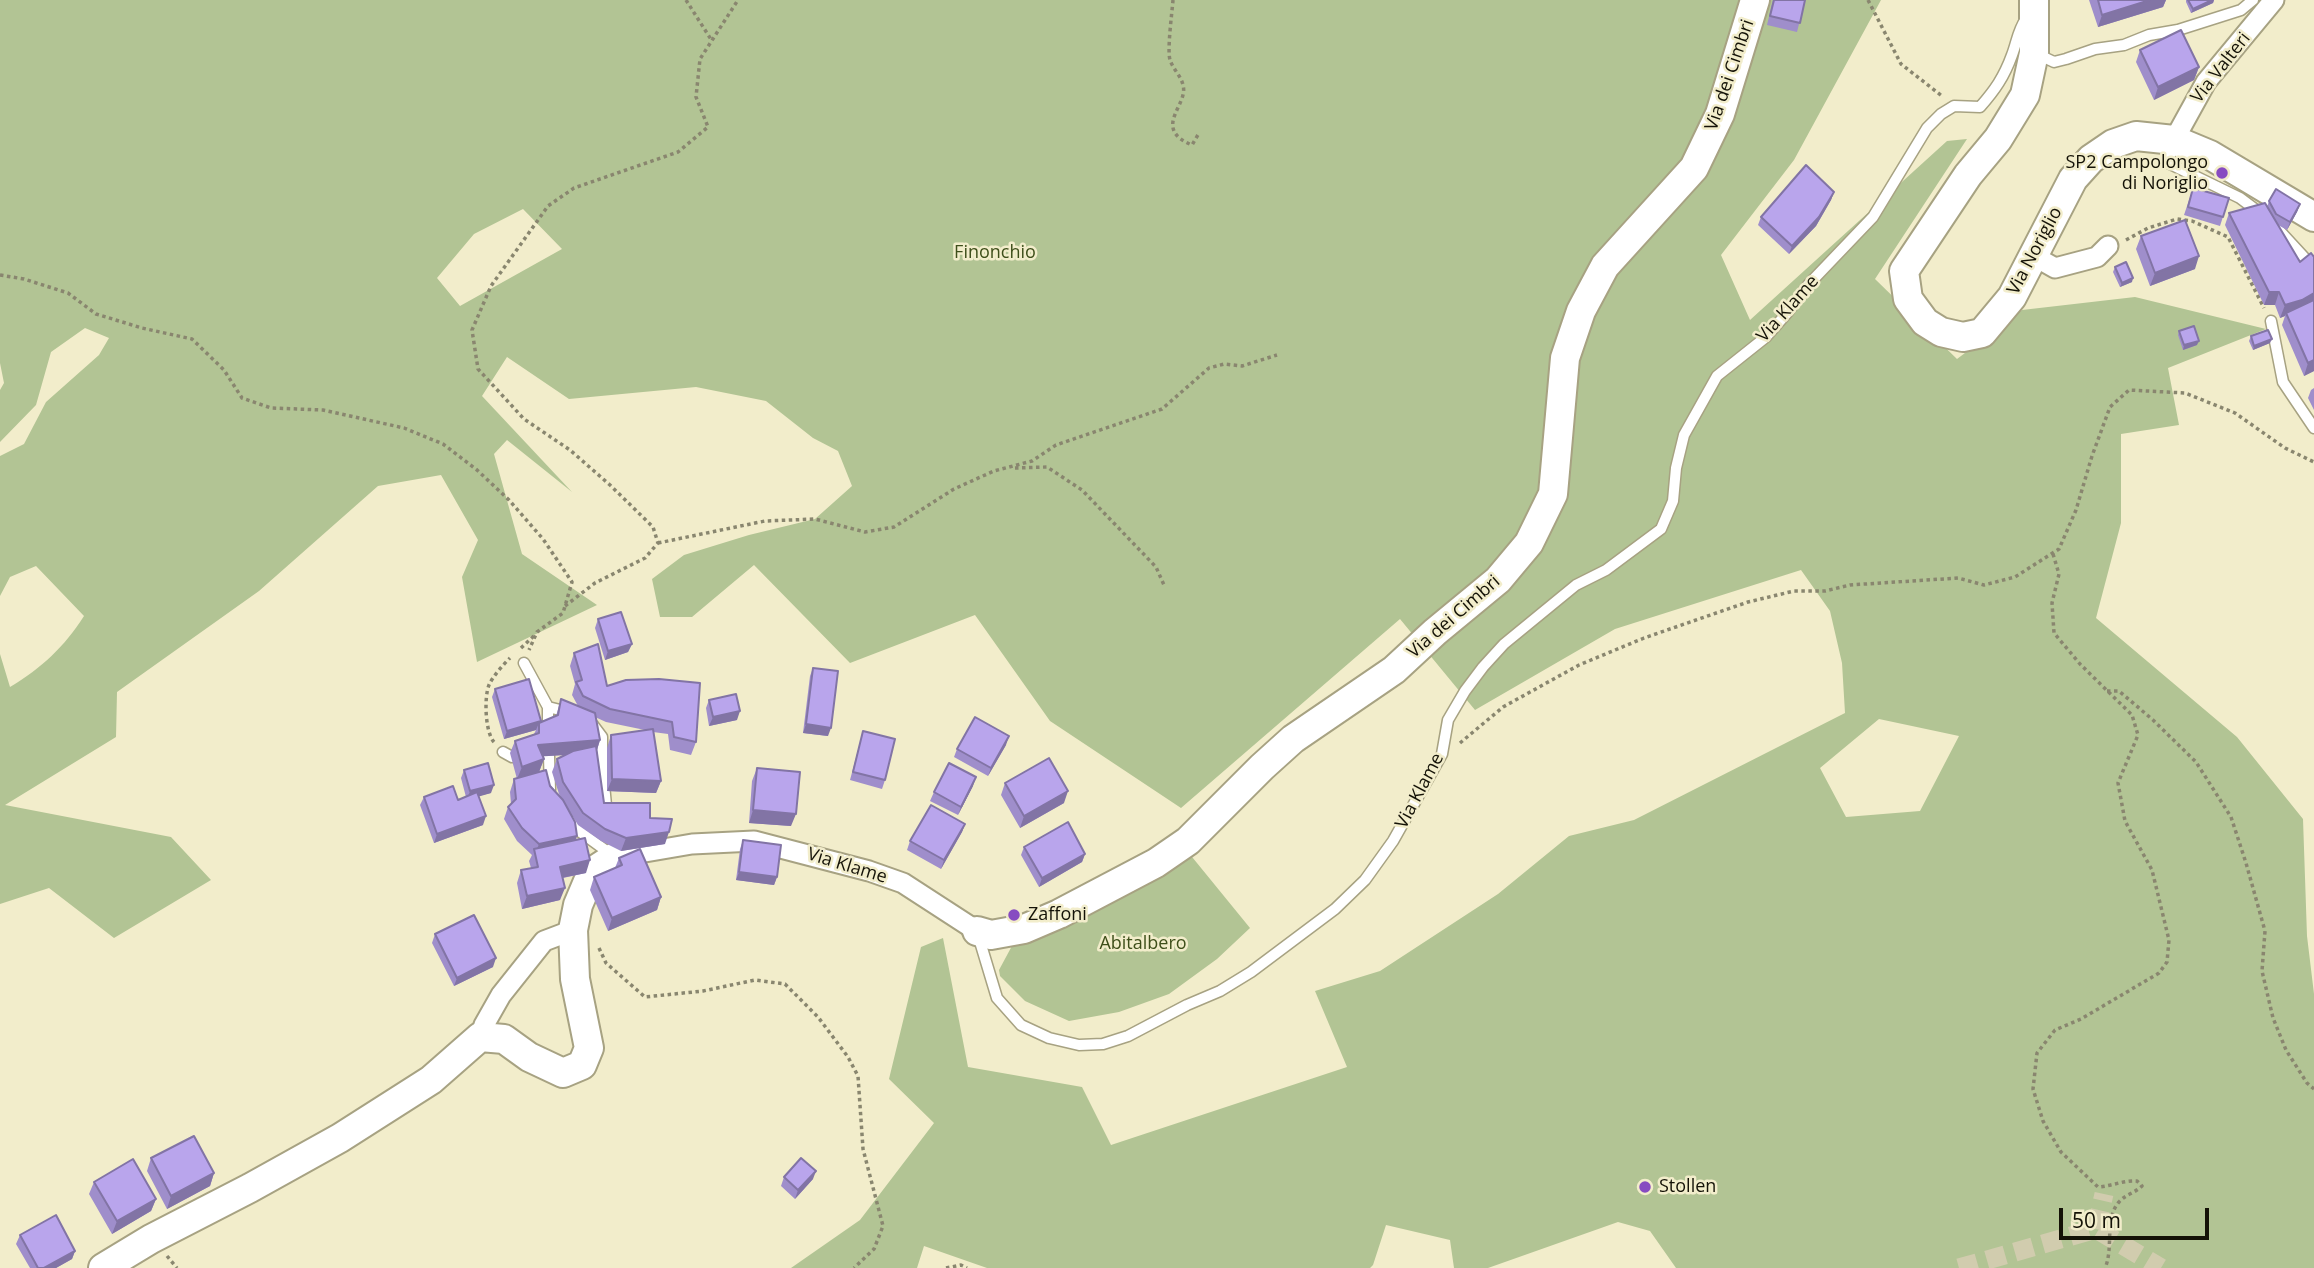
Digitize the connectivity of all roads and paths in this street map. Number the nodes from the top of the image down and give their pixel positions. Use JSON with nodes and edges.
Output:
{"nodes":[{"id":1,"x":686,"y":0,"type":"edge"},
{"id":2,"x":738,"y":0,"type":"edge"},
{"id":3,"x":1173,"y":0,"type":"edge"},
{"id":4,"x":1755,"y":0,"type":"edge"},
{"id":5,"x":1868,"y":0,"type":"edge"},
{"id":6,"x":2253,"y":0,"type":"edge"},
{"id":7,"x":2274,"y":0,"type":"edge"},
{"id":8,"x":2034,"y":5,"type":"edge"},
{"id":9,"x":712,"y":41,"type":"junction"},
{"id":10,"x":2034,"y":53,"type":"junction"},
{"id":11,"x":1954,"y":106,"type":"junction"},
{"id":12,"x":1199,"y":133,"type":"dead end"},
{"id":13,"x":2174,"y":140,"type":"junction"},
{"id":14,"x":2314,"y":218,"type":"edge"},
{"id":15,"x":2108,"y":246,"type":"joint"},
{"id":16,"x":2032,"y":256,"type":"junction"},
{"id":17,"x":2314,"y":268,"type":"edge"},
{"id":18,"x":0,"y":275,"type":"edge"},
{"id":19,"x":2271,"y":321,"type":"joint"},
{"id":20,"x":1277,"y":355,"type":"dead end"},
{"id":21,"x":2314,"y":428,"type":"edge"},
{"id":22,"x":2314,"y":462,"type":"edge"},
{"id":23,"x":1006,"y":468,"type":"junction"},
{"id":24,"x":658,"y":543,"type":"junction"},
{"id":25,"x":2053,"y":554,"type":"junction"},
{"id":26,"x":1164,"y":585,"type":"dead end"},
{"id":27,"x":565,"y":606,"type":"junction"},
{"id":28,"x":537,"y":632,"type":"junction"},
{"id":29,"x":524,"y":663,"type":"joint"},
{"id":30,"x":2107,"y":691,"type":"junction"},
{"id":31,"x":548,"y":707,"type":"junction"},
{"id":32,"x":548,"y":730,"type":"edge"},
{"id":33,"x":507,"y":755,"type":"dead end"},
{"id":34,"x":548,"y":756,"type":"edge"},
{"id":35,"x":1435,"y":766,"type":"junction"},
{"id":36,"x":555,"y":798,"type":"edge"},
{"id":37,"x":562,"y":808,"type":"edge"},
{"id":38,"x":607,"y":816,"type":"edge"},
{"id":39,"x":615,"y":852,"type":"junction"},
{"id":40,"x":977,"y":931,"type":"junction"},
{"id":41,"x":584,"y":935,"type":"junction"},
{"id":42,"x":480,"y":1037,"type":"junction"},
{"id":43,"x":2314,"y":1089,"type":"edge"},
{"id":44,"x":103,"y":1268,"type":"edge"},
{"id":45,"x":854,"y":1268,"type":"edge"},
{"id":46,"x":946,"y":1268,"type":"edge"},
{"id":47,"x":967,"y":1268,"type":"edge"},
{"id":48,"x":2105,"y":1268,"type":"edge"}],
"edges":[{"from":1,"to":9,"type":"path"},
{"from":2,"to":9,"type":"path"},
{"from":3,"to":12,"type":"path"},
{"from":4,"to":40,"type":"street","name":"Via dei Cimbri"},
{"from":5,"to":11,"type":"path"},
{"from":6,"to":10,"type":"lane"},
{"from":7,"to":13,"type":"street","name":"Via Valteri"},
{"from":8,"to":10,"type":"street","name":"Via Noriglio"},
{"from":8,"to":11,"type":"lane","name":"Via Klame"},
{"from":9,"to":24,"type":"path"},
{"from":10,"to":16,"type":"street","name":"Via Noriglio"},
{"from":11,"to":35,"type":"lane","name":"Via Klame"},
{"from":13,"to":14,"type":"street","name":"Via Noriglio"},
{"from":13,"to":16,"type":"street","name":"Via Noriglio"},
{"from":13,"to":17,"type":"lane"},
{"from":15,"to":16,"type":"street"},
{"from":15,"to":19,"type":"path"},
{"from":18,"to":27,"type":"path"},
{"from":19,"to":21,"type":"lane"},
{"from":20,"to":23,"type":"path"},
{"from":22,"to":25,"type":"path"},
{"from":23,"to":24,"type":"path"},
{"from":23,"to":26,"type":"path"},
{"from":24,"to":27,"type":"path"},
{"from":25,"to":30,"type":"path"},
{"from":25,"to":35,"type":"path"},
{"from":27,"to":28,"type":"path"},
{"from":28,"to":29,"type":"path"},
{"from":28,"to":33,"type":"path"},
{"from":29,"to":31,"type":"lane"},
{"from":30,"to":43,"type":"path"},
{"from":30,"to":48,"type":"path"},
{"from":31,"to":32,"type":"lane"},
{"from":31,"to":38,"type":"lane"},
{"from":34,"to":36,"type":"lane"},
{"from":35,"to":40,"type":"lane","name":"Via Klame"},
{"from":37,"to":39,"type":"lane"},
{"from":39,"to":40,"type":"street","name":"Via Klame"},
{"from":39,"to":41,"type":"street"},
{"from":41,"to":42,"type":"street"},
{"from":41,"to":42,"type":"street"},
{"from":41,"to":45,"type":"path"},
{"from":42,"to":44,"type":"street"},
{"from":46,"to":47,"type":"path"}]}
